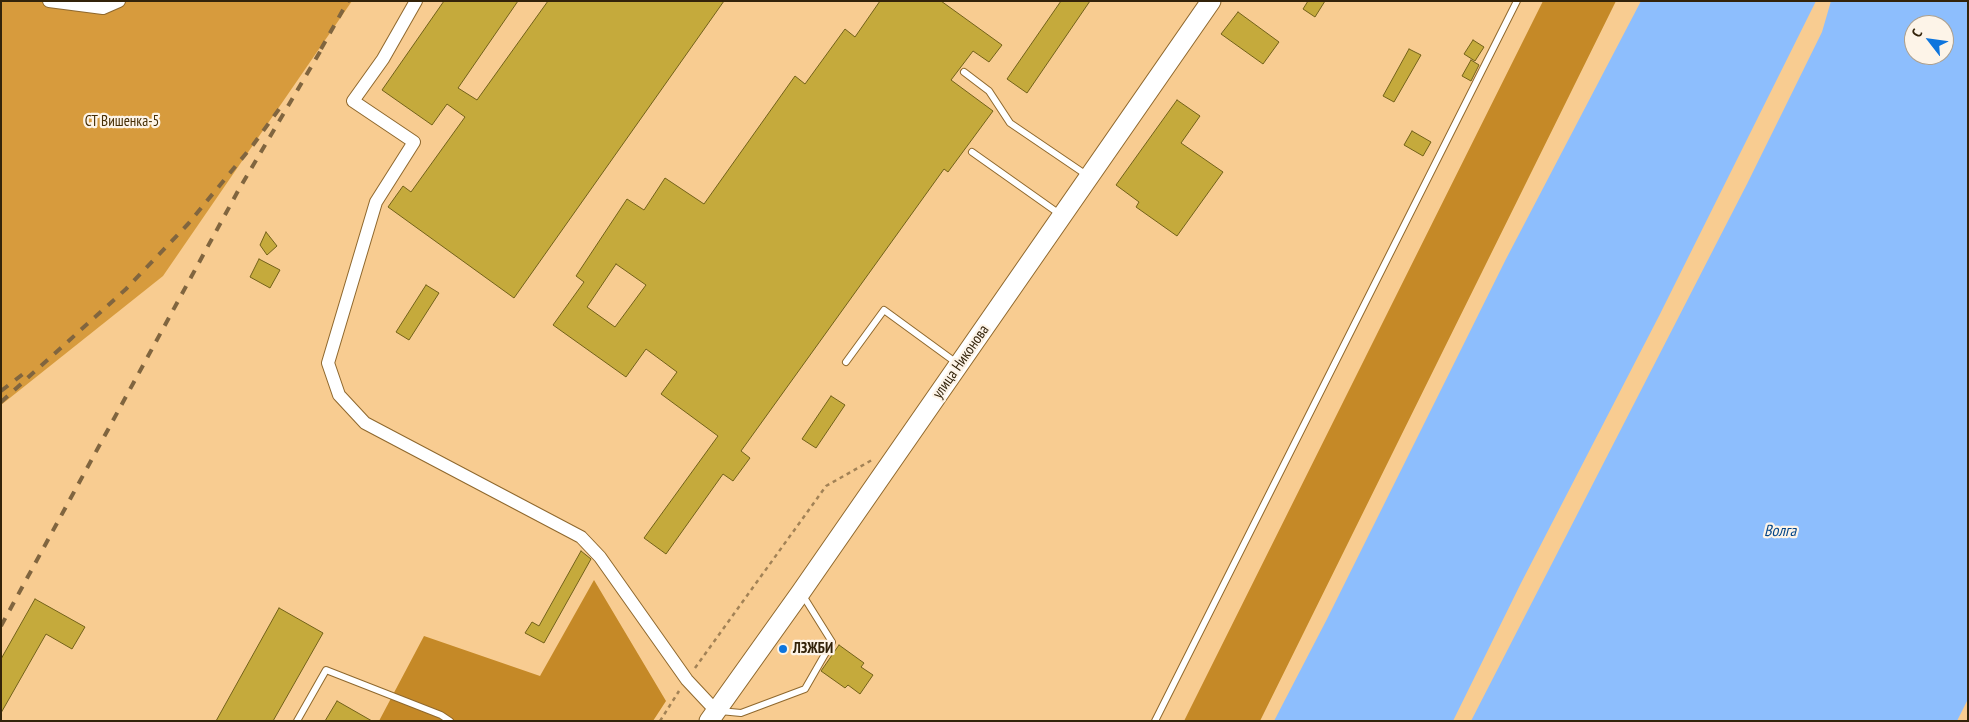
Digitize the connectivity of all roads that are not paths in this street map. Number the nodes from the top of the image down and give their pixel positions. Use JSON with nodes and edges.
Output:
{"nodes":[{"id":1,"x":49,"y":1,"type":"edge"},
{"id":2,"x":119,"y":1,"type":"edge"},
{"id":3,"x":416,"y":1,"type":"edge"},
{"id":4,"x":1210,"y":1,"type":"edge"},
{"id":5,"x":1517,"y":1,"type":"edge"},
{"id":6,"x":964,"y":72,"type":"dead end"},
{"id":7,"x":972,"y":152,"type":"dead end"},
{"id":8,"x":1089,"y":177,"type":"junction"},
{"id":9,"x":1062,"y":216,"type":"junction"},
{"id":10,"x":846,"y":362,"type":"dead end"},
{"id":11,"x":959,"y":364,"type":"junction"},
{"id":12,"x":801,"y":592,"type":"junction"},
{"id":13,"x":713,"y":716,"type":"edge"},
{"id":14,"x":297,"y":721,"type":"edge"},
{"id":15,"x":450,"y":721,"type":"edge"},
{"id":16,"x":1155,"y":721,"type":"edge"}],
"edges":[{"from":1,"to":2,"type":"street"},
{"from":3,"to":13,"type":"street"},
{"from":4,"to":8,"type":"main road","name":"улица Никонова"},
{"from":5,"to":16,"type":"lane"},
{"from":6,"to":8,"type":"lane"},
{"from":7,"to":9,"type":"lane"},
{"from":8,"to":9,"type":"main road","name":"улица Никонова"},
{"from":9,"to":11,"type":"main road","name":"улица Никонова"},
{"from":10,"to":11,"type":"lane"},
{"from":11,"to":12,"type":"main road","name":"улица Никонова"},
{"from":12,"to":13,"type":"main road","name":"улица Никонова"},
{"from":12,"to":13,"type":"lane"},
{"from":14,"to":15,"type":"lane"}]}
